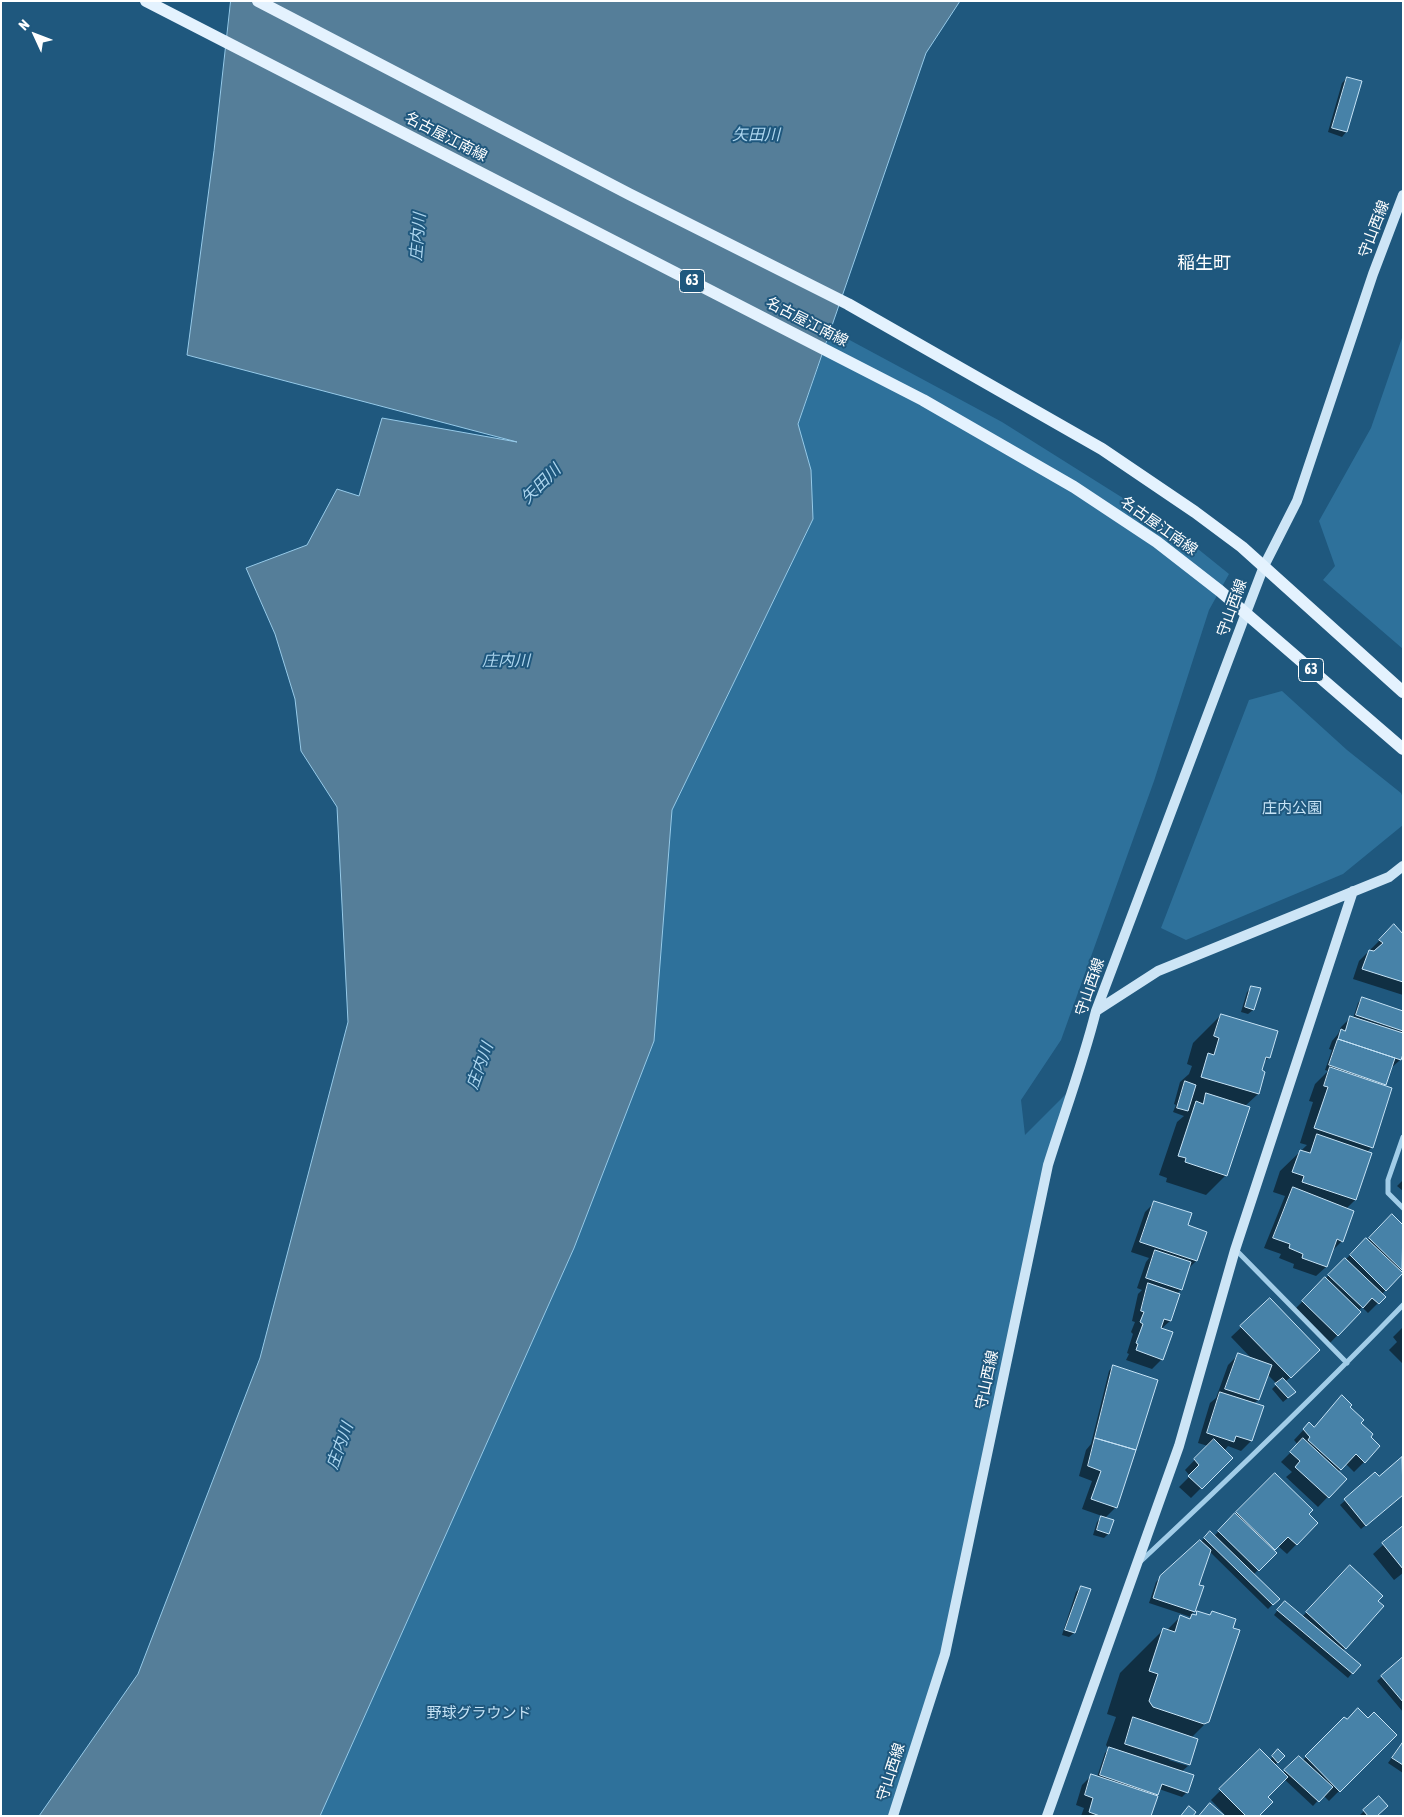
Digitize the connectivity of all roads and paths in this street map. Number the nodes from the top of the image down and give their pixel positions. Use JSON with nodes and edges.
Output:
{"nodes":[{"id":1,"x":146,"y":1,"type":"edge"},
{"id":2,"x":258,"y":1,"type":"edge"},
{"id":3,"x":1403,"y":195,"type":"edge"},
{"id":4,"x":1264,"y":566,"type":"junction"},
{"id":5,"x":1246,"y":613,"type":"junction"},
{"id":6,"x":1403,"y":692,"type":"edge"},
{"id":7,"x":1403,"y":749,"type":"edge"},
{"id":8,"x":1403,"y":866,"type":"edge"},
{"id":9,"x":1353,"y":891,"type":"junction"},
{"id":10,"x":1096,"y":1010,"type":"junction"},
{"id":11,"x":1403,"y":1137,"type":"edge"},
{"id":12,"x":1403,"y":1208,"type":"edge"},
{"id":13,"x":1235,"y":1250,"type":"junction"},
{"id":14,"x":1403,"y":1305,"type":"edge"},
{"id":15,"x":1347,"y":1363,"type":"junction"},
{"id":16,"x":1136,"y":1566,"type":"junction"},
{"id":17,"x":893,"y":1816,"type":"edge"},
{"id":18,"x":1048,"y":1816,"type":"edge"}],
"edges":[{"from":1,"to":5,"type":"main road","name":"名古屋江南線","number":"63"},
{"from":2,"to":4,"type":"main road","name":"名古屋江南線"},
{"from":3,"to":4,"type":"main road","name":"守山西線"},
{"from":4,"to":5,"type":"main road","name":"守山西線"},
{"from":4,"to":6,"type":"main road","name":"名古屋江南線"},
{"from":5,"to":7,"type":"main road","name":"名古屋江南線","number":"63"},
{"from":5,"to":10,"type":"main road","name":"守山西線"},
{"from":8,"to":9,"type":"main road"},
{"from":9,"to":10,"type":"main road"},
{"from":9,"to":13,"type":"main road"},
{"from":10,"to":17,"type":"main road","name":"守山西線"},
{"from":11,"to":12,"type":"street"},
{"from":13,"to":15,"type":"street"},
{"from":13,"to":16,"type":"main road"},
{"from":14,"to":15,"type":"street"},
{"from":15,"to":16,"type":"street"},
{"from":16,"to":18,"type":"main road"}]}
